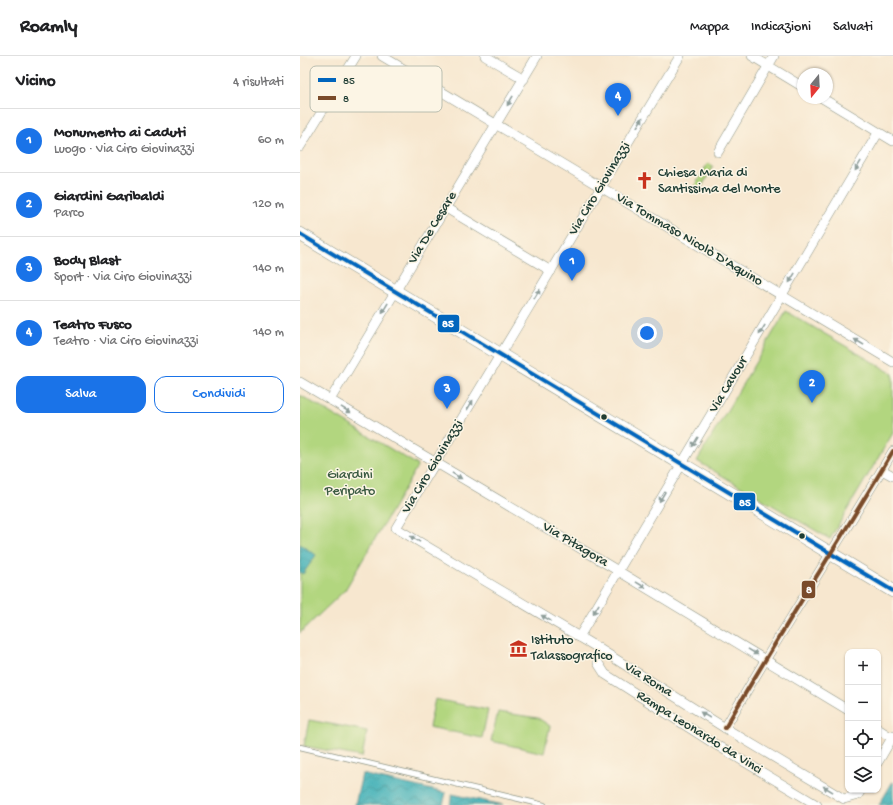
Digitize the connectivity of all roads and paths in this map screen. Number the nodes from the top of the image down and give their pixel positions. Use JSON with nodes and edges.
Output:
{"nodes":[{"id":1,"x":356,"y":56,"type":"edge"},
{"id":2,"x":382,"y":56,"type":"edge"},
{"id":3,"x":485,"y":56,"type":"edge"},
{"id":4,"x":537,"y":56,"type":"edge"},
{"id":5,"x":680,"y":56,"type":"edge"},
{"id":6,"x":752,"y":56,"type":"edge"},
{"id":7,"x":774,"y":56,"type":"edge"},
{"id":8,"x":768,"y":65,"type":"junction"},
{"id":9,"x":350,"y":66,"type":"edge"},
{"id":10,"x":399,"y":66,"type":"edge"},
{"id":11,"x":524,"y":79,"type":"junction"},
{"id":12,"x":797,"y":83,"type":"edge"},
{"id":13,"x":442,"y":92,"type":"edge"},
{"id":14,"x":832,"y":104,"type":"edge"},
{"id":15,"x":322,"y":112,"type":"edge"},
{"id":16,"x":496,"y":125,"type":"junction"},
{"id":17,"x":878,"y":133,"type":"junction"},
{"id":18,"x":893,"y":141,"type":"edge"},
{"id":19,"x":300,"y":147,"type":"edge"},
{"id":20,"x":718,"y":152,"type":"dead end"},
{"id":21,"x":601,"y":188,"type":"junction"},
{"id":22,"x":446,"y":208,"type":"junction"},
{"id":23,"x":300,"y":234,"type":"edge"},
{"id":24,"x":551,"y":271,"type":"junction"},
{"id":25,"x":395,"y":291,"type":"junction"},
{"id":26,"x":781,"y":296,"type":"junction"},
{"id":27,"x":501,"y":355,"type":"junction"},
{"id":28,"x":893,"y":362,"type":"edge"},
{"id":29,"x":300,"y":382,"type":"edge"},
{"id":30,"x":330,"y":400,"type":"junction"},
{"id":31,"x":893,"y":451,"type":"edge"},
{"id":32,"x":436,"y":463,"type":"junction"},
{"id":33,"x":682,"y":464,"type":"junction"},
{"id":34,"x":882,"y":470,"type":"junction"},
{"id":35,"x":893,"y":476,"type":"edge"},
{"id":36,"x":396,"y":528,"type":"joint"},
{"id":37,"x":832,"y":554,"type":"junction"},
{"id":38,"x":618,"y":572,"type":"junction"},
{"id":39,"x":893,"y":591,"type":"edge"},
{"id":40,"x":579,"y":637,"type":"junction"},
{"id":41,"x":598,"y":648,"type":"junction"},
{"id":42,"x":765,"y":660,"type":"junction"},
{"id":43,"x":845,"y":708,"type":"edge"},
{"id":44,"x":725,"y":728,"type":"junction"},
{"id":45,"x":881,"y":731,"type":"edge"},
{"id":46,"x":893,"y":737,"type":"edge"},
{"id":47,"x":300,"y":747,"type":"edge"},
{"id":48,"x":881,"y":757,"type":"edge"},
{"id":49,"x":859,"y":793,"type":"edge"},
{"id":50,"x":544,"y":805,"type":"edge"},
{"id":51,"x":817,"y":805,"type":"edge"}],
"edges":[{"from":1,"to":9,"type":"street"},
{"from":2,"to":10,"type":"street","name":"Via Tommaso Nicolò D'Aquino"},
{"from":3,"to":11,"type":"street"},
{"from":4,"to":11,"type":"street","name":"Via De Cesare"},
{"from":21,"to":5,"type":"street","name":"Via Ciro Giovinazzi","one_way":true},
{"from":6,"to":8,"type":"street"},
{"from":7,"to":8,"type":"street"},
{"from":8,"to":12,"type":"street"},
{"from":8,"to":20,"type":"street"},
{"from":11,"to":16,"type":"street","name":"Via De Cesare","one_way":true},
{"from":13,"to":16,"type":"street","name":"Via Tommaso Nicolò D'Aquino"},
{"from":14,"to":17,"type":"street"},
{"from":15,"to":19,"type":"street"},
{"from":16,"to":21,"type":"street","name":"Via Tommaso Nicolò D'Aquino"},
{"from":16,"to":22,"type":"street","name":"Via De Cesare"},
{"from":17,"to":18,"type":"street"},
{"from":17,"to":26,"type":"street","name":"Via Cavour","one_way":true},
{"from":21,"to":24,"type":"street","name":"Via Ciro Giovinazzi"},
{"from":21,"to":26,"type":"street","name":"Via Tommaso Nicolò D'Aquino"},
{"from":22,"to":24,"type":"street"},
{"from":22,"to":25,"type":"street","name":"Via De Cesare"},
{"from":23,"to":25,"type":"main road"},
{"from":27,"to":24,"type":"street","name":"Via Ciro Giovinazzi","one_way":true},
{"from":25,"to":27,"type":"main road"},
{"from":25,"to":30,"type":"street","name":"Via De Cesare","one_way":true},
{"from":28,"to":26,"type":"street","name":"Via Tommaso Nicolò D'Aquino","one_way":true},
{"from":26,"to":33,"type":"street","name":"Via Cavour","one_way":true},
{"from":32,"to":27,"type":"street","name":"Via Ciro Giovinazzi","one_way":true},
{"from":27,"to":33,"type":"main road"},
{"from":29,"to":30,"type":"street","name":"Via Pitagora"},
{"from":30,"to":32,"type":"street","name":"Via Pitagora","one_way":true},
{"from":31,"to":34,"type":"street"},
{"from":32,"to":36,"type":"street","name":"Via Ciro Giovinazzi"},
{"from":32,"to":38,"type":"street","name":"Via Pitagora","one_way":true},
{"from":33,"to":37,"type":"main road"},
{"from":33,"to":38,"type":"street","name":"Via Cavour","one_way":true},
{"from":34,"to":35,"type":"street"},
{"from":34,"to":37,"type":"street"},
{"from":40,"to":36,"type":"street","name":"Via Roma","one_way":true},
{"from":37,"to":39,"type":"main road"},
{"from":37,"to":42,"type":"street"},
{"from":38,"to":40,"type":"street","name":"Via Cavour","one_way":true},
{"from":38,"to":42,"type":"street","name":"Via Pitagora","one_way":true},
{"from":40,"to":41,"type":"street","name":"Via Roma"},
{"from":44,"to":41,"type":"street","name":"Via Roma","one_way":true},
{"from":41,"to":51,"type":"street","name":"Rampa Leonardo da Vinci"},
{"from":42,"to":43,"type":"street","name":"Via Pitagora"},
{"from":42,"to":44,"type":"street"},
{"from":49,"to":44,"type":"street","name":"Via Roma","one_way":true},
{"from":45,"to":46,"type":"street"},
{"from":46,"to":48,"type":"street"},
{"from":47,"to":50,"type":"lane"}]}
